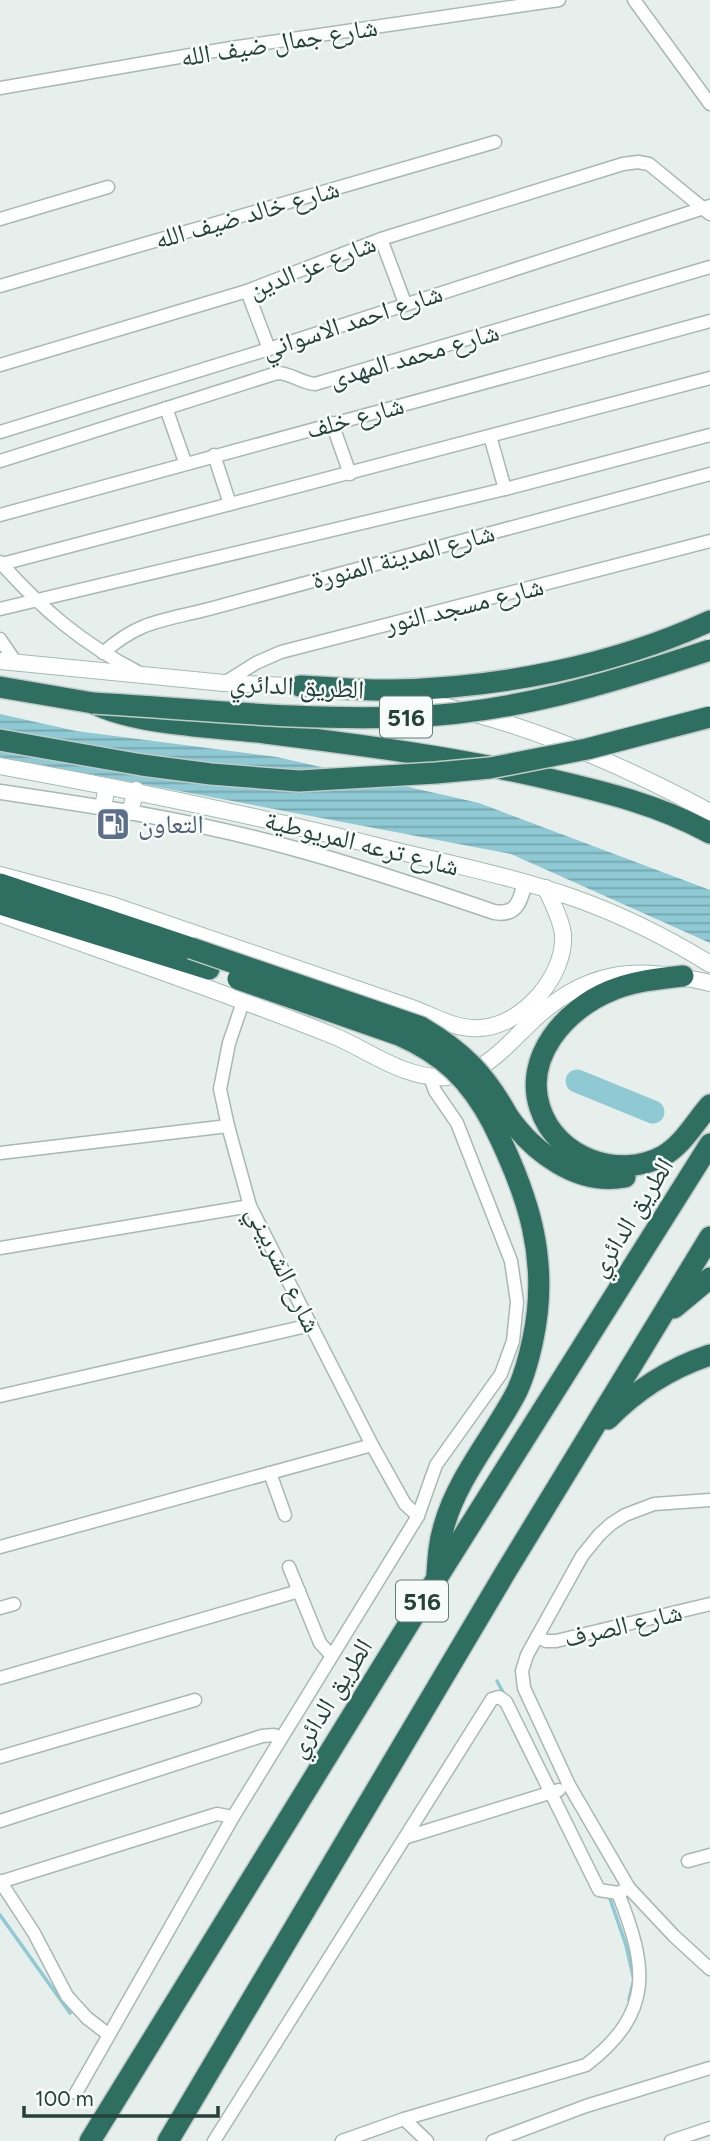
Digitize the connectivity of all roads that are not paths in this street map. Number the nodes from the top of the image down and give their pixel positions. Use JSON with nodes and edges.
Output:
{"nodes":[{"id":1,"x":559,"y":0,"type":"edge"},
{"id":2,"x":635,"y":0,"type":"edge"},
{"id":3,"x":0,"y":88,"type":"edge"},
{"id":4,"x":710,"y":104,"type":"edge"},
{"id":5,"x":495,"y":142,"type":"dead end"},
{"id":6,"x":108,"y":187,"type":"dead end"},
{"id":7,"x":708,"y":210,"type":"edge"},
{"id":8,"x":0,"y":219,"type":"edge"},
{"id":9,"x":381,"y":239,"type":"junction"},
{"id":10,"x":710,"y":267,"type":"edge"},
{"id":11,"x":0,"y":286,"type":"edge"},
{"id":12,"x":247,"y":291,"type":"junction"},
{"id":13,"x":405,"y":303,"type":"junction"},
{"id":14,"x":710,"y":321,"type":"edge"},
{"id":15,"x":269,"y":349,"type":"junction"},
{"id":16,"x":0,"y":365,"type":"edge"},
{"id":17,"x":710,"y":378,"type":"edge"},
{"id":18,"x":166,"y":408,"type":"junction"},
{"id":19,"x":332,"y":423,"type":"junction"},
{"id":20,"x":0,"y":432,"type":"edge"},
{"id":21,"x":710,"y":435,"type":"edge"},
{"id":22,"x":490,"y":436,"type":"junction"},
{"id":23,"x":214,"y":455,"type":"junction"},
{"id":24,"x":0,"y":461,"type":"edge"},
{"id":25,"x":185,"y":463,"type":"junction"},
{"id":26,"x":350,"y":474,"type":"junction"},
{"id":27,"x":710,"y":474,"type":"edge"},
{"id":28,"x":505,"y":489,"type":"junction"},
{"id":29,"x":230,"y":504,"type":"junction"},
{"id":30,"x":0,"y":515,"type":"edge"},
{"id":31,"x":710,"y":541,"type":"edge"},
{"id":32,"x":1,"y":563,"type":"edge"},
{"id":33,"x":35,"y":601,"type":"junction"},
{"id":34,"x":0,"y":609,"type":"edge"},
{"id":35,"x":710,"y":621,"type":"edge"},
{"id":36,"x":0,"y":639,"type":"edge"},
{"id":37,"x":710,"y":650,"type":"edge"},
{"id":38,"x":103,"y":653,"type":"junction"},
{"id":39,"x":0,"y":662,"type":"edge"},
{"id":40,"x":17,"y":664,"type":"junction"},
{"id":41,"x":140,"y":674,"type":"junction"},
{"id":42,"x":224,"y":683,"type":"junction"},
{"id":43,"x":300,"y":686,"type":"junction"},
{"id":44,"x":0,"y":687,"type":"edge"},
{"id":45,"x":93,"y":704,"type":"junction"},
{"id":46,"x":710,"y":717,"type":"edge"},
{"id":47,"x":0,"y":740,"type":"edge"},
{"id":48,"x":0,"y":766,"type":"edge"},
{"id":49,"x":107,"y":786,"type":"junction"},
{"id":50,"x":136,"y":790,"type":"junction"},
{"id":51,"x":0,"y":792,"type":"edge"},
{"id":52,"x":103,"y":807,"type":"junction"},
{"id":53,"x":130,"y":812,"type":"junction"},
{"id":54,"x":710,"y":812,"type":"edge"},
{"id":55,"x":710,"y":833,"type":"edge"},
{"id":56,"x":0,"y":875,"type":"edge"},
{"id":57,"x":525,"y":883,"type":"junction"},
{"id":58,"x":0,"y":884,"type":"edge"},
{"id":59,"x":546,"y":888,"type":"junction"},
{"id":60,"x":0,"y":904,"type":"edge"},
{"id":61,"x":0,"y":914,"type":"edge"},
{"id":62,"x":710,"y":964,"type":"edge"},
{"id":63,"x":682,"y":976,"type":"junction"},
{"id":64,"x":710,"y":983,"type":"edge"},
{"id":65,"x":243,"y":1002,"type":"junction"},
{"id":66,"x":455,"y":1025,"type":"junction"},
{"id":67,"x":430,"y":1077,"type":"junction"},
{"id":68,"x":710,"y":1105,"type":"edge"},
{"id":69,"x":500,"y":1120,"type":"junction"},
{"id":70,"x":228,"y":1126,"type":"junction"},
{"id":71,"x":710,"y":1144,"type":"edge"},
{"id":72,"x":0,"y":1153,"type":"edge"},
{"id":73,"x":663,"y":1155,"type":"junction"},
{"id":74,"x":250,"y":1206,"type":"junction"},
{"id":75,"x":710,"y":1237,"type":"edge"},
{"id":76,"x":0,"y":1248,"type":"edge"},
{"id":77,"x":710,"y":1278,"type":"edge"},
{"id":78,"x":659,"y":1321,"type":"junction"},
{"id":79,"x":311,"y":1325,"type":"junction"},
{"id":80,"x":710,"y":1355,"type":"edge"},
{"id":81,"x":0,"y":1396,"type":"edge"},
{"id":82,"x":584,"y":1443,"type":"junction"},
{"id":83,"x":372,"y":1445,"type":"junction"},
{"id":84,"x":270,"y":1473,"type":"junction"},
{"id":85,"x":710,"y":1500,"type":"edge"},
{"id":86,"x":285,"y":1515,"type":"dead end"},
{"id":87,"x":418,"y":1516,"type":"junction"},
{"id":88,"x":0,"y":1547,"type":"edge"},
{"id":89,"x":289,"y":1567,"type":"dead end"},
{"id":90,"x":437,"y":1578,"type":"junction"},
{"id":91,"x":299,"y":1591,"type":"junction"},
{"id":92,"x":13,"y":1604,"type":"dead end"},
{"id":93,"x":710,"y":1604,"type":"edge"},
{"id":94,"x":0,"y":1608,"type":"edge"},
{"id":95,"x":537,"y":1637,"type":"junction"},
{"id":96,"x":331,"y":1655,"type":"junction"},
{"id":97,"x":0,"y":1678,"type":"edge"},
{"id":98,"x":195,"y":1700,"type":"dead end"},
{"id":99,"x":281,"y":1738,"type":"junction"},
{"id":100,"x":0,"y":1757,"type":"edge"},
{"id":101,"x":569,"y":1785,"type":"junction"},
{"id":102,"x":552,"y":1793,"type":"junction"},
{"id":103,"x":233,"y":1817,"type":"junction"},
{"id":104,"x":0,"y":1821,"type":"edge"},
{"id":105,"x":407,"y":1837,"type":"junction"},
{"id":106,"x":710,"y":1856,"type":"edge"},
{"id":107,"x":688,"y":1861,"type":"dead end"},
{"id":108,"x":0,"y":1882,"type":"edge"},
{"id":109,"x":623,"y":1890,"type":"junction"},
{"id":110,"x":710,"y":1969,"type":"edge"},
{"id":111,"x":109,"y":2035,"type":"junction"},
{"id":112,"x":710,"y":2068,"type":"edge"},
{"id":113,"x":76,"y":2092,"type":"dead end"},
{"id":114,"x":404,"y":2119,"type":"junction"},
{"id":115,"x":710,"y":2128,"type":"edge"},
{"id":116,"x":90,"y":2141,"type":"edge"},
{"id":117,"x":168,"y":2141,"type":"edge"},
{"id":118,"x":215,"y":2141,"type":"edge"},
{"id":119,"x":342,"y":2141,"type":"edge"},
{"id":120,"x":427,"y":2141,"type":"edge"},
{"id":121,"x":493,"y":2141,"type":"edge"},
{"id":122,"x":671,"y":2141,"type":"edge"}],
"edges":[{"from":1,"to":3,"type":"street","name":"شارع جمال ضيف الله"},
{"from":2,"to":4,"type":"street"},
{"from":5,"to":11,"type":"street","name":"شارع خالد ضيف الله"},
{"from":6,"to":8,"type":"street"},
{"from":7,"to":9,"type":"street","name":"شارع عز الدين"},
{"from":7,"to":13,"type":"street","name":"شارع احمد الاسواني"},
{"from":9,"to":12,"type":"street","name":"شارع عز الدين"},
{"from":9,"to":13,"type":"street"},
{"from":10,"to":18,"type":"street","name":"شارع محمد المهدى"},
{"from":12,"to":15,"type":"street"},
{"from":12,"to":16,"type":"street","name":"شارع عز الدين"},
{"from":13,"to":15,"type":"street","name":"شارع احمد الاسواني"},
{"from":14,"to":19,"type":"street","name":"شارع خلف"},
{"from":15,"to":20,"type":"street","name":"شارع احمد الاسواني"},
{"from":17,"to":22,"type":"street"},
{"from":18,"to":24,"type":"street","name":"شارع محمد المهدى"},
{"from":18,"to":25,"type":"street"},
{"from":19,"to":23,"type":"street","name":"شارع خلف"},
{"from":19,"to":26,"type":"street"},
{"from":21,"to":28,"type":"street"},
{"from":22,"to":26,"type":"street"},
{"from":22,"to":28,"type":"street"},
{"from":23,"to":25,"type":"street","name":"شارع خلف"},
{"from":23,"to":29,"type":"street"},
{"from":25,"to":30,"type":"street","name":"شارع خلف"},
{"from":26,"to":29,"type":"street"},
{"from":27,"to":38,"type":"street","name":"شارع المدينة المنورة"},
{"from":28,"to":33,"type":"street"},
{"from":29,"to":32,"type":"street"},
{"from":31,"to":42,"type":"street","name":"شارع مسجد النور"},
{"from":32,"to":33,"type":"street"},
{"from":33,"to":34,"type":"street"},
{"from":33,"to":38,"type":"street"},
{"from":35,"to":43,"type":"highway"},
{"from":36,"to":40,"type":"street"},
{"from":37,"to":45,"type":"highway","name":"الطريق الدائري","number":"516","bridge":true},
{"from":38,"to":41,"type":"street"},
{"from":39,"to":40,"type":"main road"},
{"from":40,"to":41,"type":"main road"},
{"from":41,"to":42,"type":"main road"},
{"from":42,"to":43,"type":"main road"},
{"from":43,"to":54,"type":"main road"},
{"from":44,"to":45,"type":"highway","name":"الطريق الدائري","number":"516"},
{"from":45,"to":55,"type":"highway"},
{"from":46,"to":47,"type":"highway","number":"516","bridge":true},
{"from":48,"to":49,"type":"main road","name":"شارع ترعه المريوطية"},
{"from":49,"to":50,"type":"main road","name":"شارع ترعه المريوطية"},
{"from":49,"to":52,"type":"main road"},
{"from":50,"to":53,"type":"main road"},
{"from":50,"to":57,"type":"main road","name":"شارع ترعه المريوطية"},
{"from":51,"to":52,"type":"street"},
{"from":52,"to":53,"type":"street"},
{"from":53,"to":57,"type":"street"},
{"from":56,"to":66,"type":"main road"},
{"from":57,"to":59,"type":"main road","name":"شارع ترعه المريوطية"},
{"from":58,"to":69,"type":"highway","bridge":true},
{"from":59,"to":62,"type":"main road","name":"شارع ترعه المريوطية"},
{"from":59,"to":66,"type":"main road"},
{"from":60,"to":69,"type":"highway","bridge":true},
{"from":61,"to":65,"type":"main road"},
{"from":63,"to":64,"type":"main road"},
{"from":63,"to":67,"type":"main road"},
{"from":63,"to":73,"type":"highway"},
{"from":65,"to":67,"type":"main road"},
{"from":65,"to":70,"type":"street","name":"شارع الشربيني"},
{"from":66,"to":67,"type":"main road"},
{"from":67,"to":87,"type":"street"},
{"from":68,"to":73,"type":"highway"},
{"from":69,"to":73,"type":"highway"},
{"from":69,"to":90,"type":"highway"},
{"from":70,"to":72,"type":"street"},
{"from":70,"to":74,"type":"street","name":"شارع الشربيني"},
{"from":71,"to":90,"type":"highway","name":"الطريق الدائري","number":"516"},
{"from":74,"to":76,"type":"street"},
{"from":74,"to":79,"type":"street","name":"شارع الشربيني"},
{"from":75,"to":78,"type":"highway","number":"516"},
{"from":77,"to":78,"type":"highway"},
{"from":78,"to":82,"type":"highway","number":"516"},
{"from":79,"to":81,"type":"street"},
{"from":79,"to":83,"type":"street","name":"شارع الشربيني"},
{"from":80,"to":82,"type":"highway"},
{"from":82,"to":117,"type":"highway","number":"516"},
{"from":83,"to":84,"type":"street"},
{"from":83,"to":87,"type":"street","name":"شارع الشربيني"},
{"from":84,"to":86,"type":"street"},
{"from":84,"to":88,"type":"street"},
{"from":85,"to":95,"type":"street"},
{"from":87,"to":96,"type":"street"},
{"from":89,"to":91,"type":"street"},
{"from":90,"to":116,"type":"highway","name":"الطريق الدائري","number":"516"},
{"from":91,"to":96,"type":"street"},
{"from":91,"to":97,"type":"street"},
{"from":92,"to":94,"type":"street"},
{"from":93,"to":95,"type":"street","name":"شارع الصرف"},
{"from":95,"to":101,"type":"street"},
{"from":96,"to":99,"type":"street"},
{"from":98,"to":100,"type":"street"},
{"from":99,"to":103,"type":"street"},
{"from":99,"to":104,"type":"street"},
{"from":101,"to":102,"type":"street"},
{"from":101,"to":109,"type":"street"},
{"from":102,"to":105,"type":"street"},
{"from":102,"to":105,"type":"street"},
{"from":102,"to":109,"type":"street"},
{"from":103,"to":108,"type":"street"},
{"from":103,"to":111,"type":"street"},
{"from":105,"to":118,"type":"street"},
{"from":106,"to":107,"type":"street"},
{"from":108,"to":111,"type":"street"},
{"from":109,"to":110,"type":"street"},
{"from":109,"to":114,"type":"street"},
{"from":111,"to":113,"type":"street"},
{"from":112,"to":121,"type":"street"},
{"from":114,"to":119,"type":"street"},
{"from":114,"to":120,"type":"street"},
{"from":115,"to":122,"type":"street"}]}
